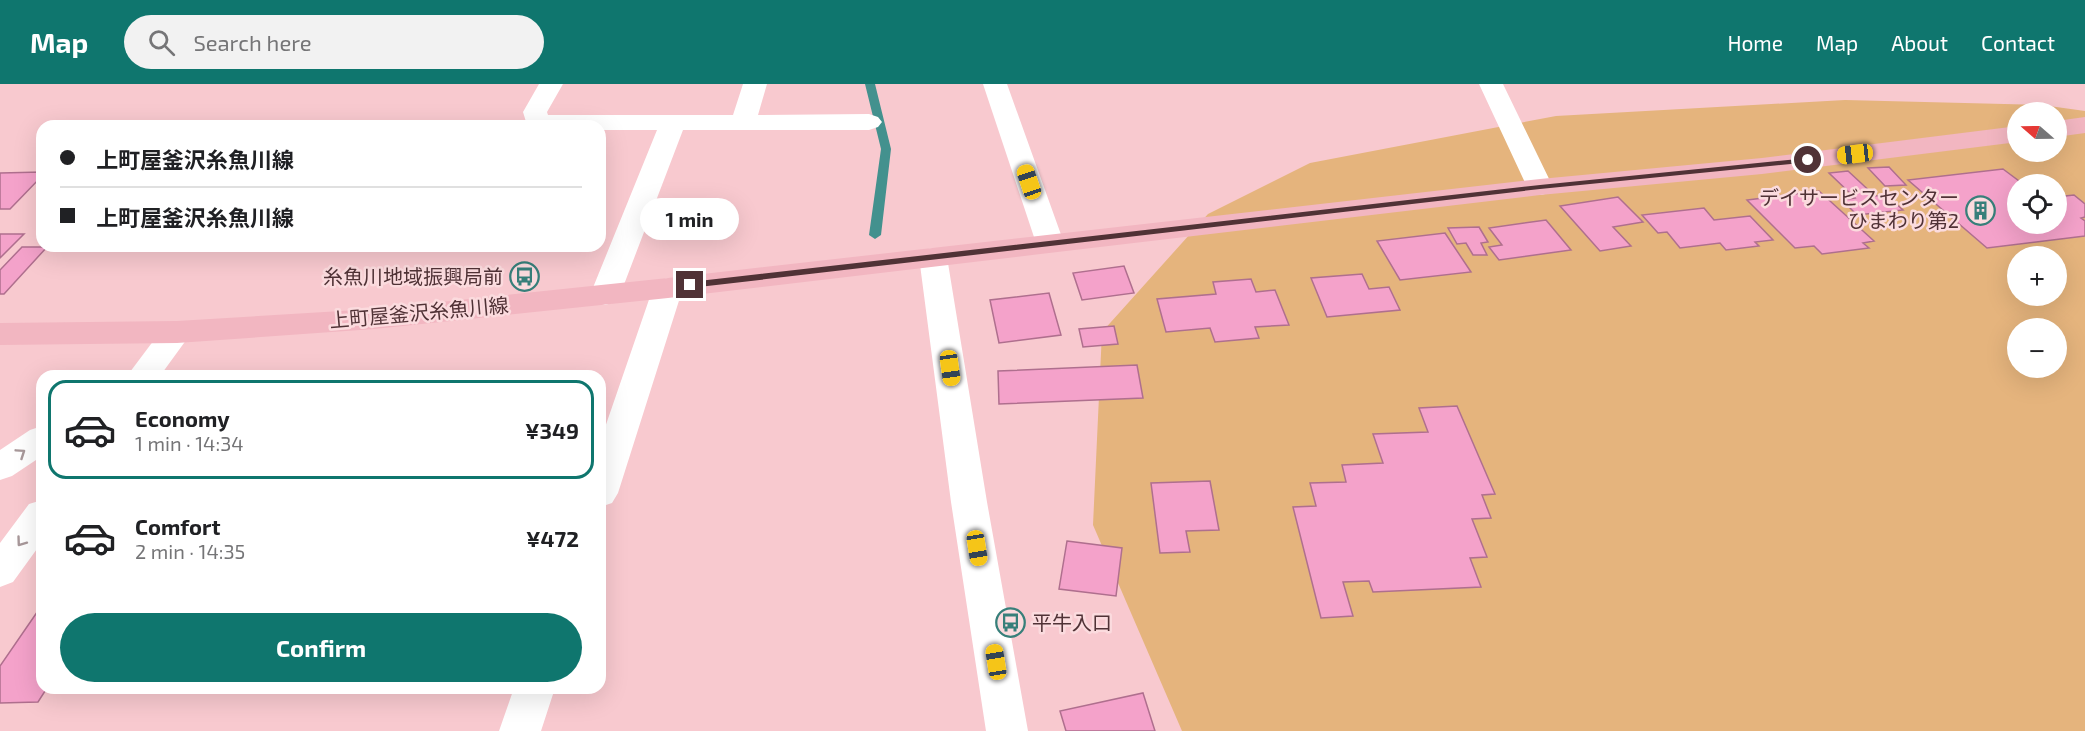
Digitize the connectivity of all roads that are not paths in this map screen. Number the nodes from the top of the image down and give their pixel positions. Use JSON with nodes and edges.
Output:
{"nodes":[{"id":1,"x":551,"y":84,"type":"edge"},
{"id":2,"x":755,"y":84,"type":"edge"},
{"id":3,"x":995,"y":84,"type":"edge"},
{"id":4,"x":1491,"y":84,"type":"edge"},
{"id":5,"x":536,"y":120,"type":"edge"},
{"id":6,"x":869,"y":122,"type":"dead end"},
{"id":7,"x":606,"y":123,"type":"edge"},
{"id":8,"x":674,"y":123,"type":"junction"},
{"id":9,"x":743,"y":123,"type":"junction"},
{"id":10,"x":2085,"y":125,"type":"edge"},
{"id":11,"x":2067,"y":127,"type":"edge"},
{"id":12,"x":2007,"y":135,"type":"edge"},
{"id":13,"x":1540,"y":187,"type":"junction"},
{"id":14,"x":1050,"y":243,"type":"junction"},
{"id":15,"x":933,"y":257,"type":"junction"},
{"id":16,"x":668,"y":288,"type":"junction"},
{"id":17,"x":605,"y":295,"type":"junction"},
{"id":18,"x":177,"y":332,"type":"junction"},
{"id":19,"x":0,"y":334,"type":"edge"},
{"id":20,"x":145,"y":370,"type":"edge"},
{"id":21,"x":36,"y":443,"type":"edge"},
{"id":22,"x":0,"y":467,"type":"edge"},
{"id":23,"x":606,"y":475,"type":"edge"},
{"id":24,"x":36,"y":522,"type":"edge"},
{"id":25,"x":0,"y":571,"type":"edge"},
{"id":26,"x":533,"y":694,"type":"edge"},
{"id":27,"x":520,"y":731,"type":"edge"},
{"id":28,"x":1007,"y":731,"type":"edge"}],
"edges":[{"from":1,"to":5,"type":"street"},
{"from":2,"to":9,"type":"street"},
{"from":3,"to":14,"type":"street"},
{"from":4,"to":13,"type":"street"},
{"from":6,"to":9,"type":"street"},
{"from":7,"to":8,"type":"street"},
{"from":8,"to":9,"type":"street"},
{"from":8,"to":17,"type":"street"},
{"from":10,"to":11,"type":"main road"},
{"from":12,"to":13,"type":"main road","name":"上町屋釜沢糸魚川線"},
{"from":13,"to":14,"type":"main road","name":"上町屋釜沢糸魚川線"},
{"from":14,"to":15,"type":"main road","name":"上町屋釜沢糸魚川線"},
{"from":15,"to":16,"type":"main road","name":"上町屋釜沢糸魚川線"},
{"from":15,"to":28,"type":"street"},
{"from":16,"to":17,"type":"main road","name":"上町屋釜沢糸魚川線"},
{"from":16,"to":23,"type":"street"},
{"from":17,"to":18,"type":"main road","name":"上町屋釜沢糸魚川線"},
{"from":18,"to":19,"type":"main road","name":"上町屋釜沢糸魚川線"},
{"from":18,"to":20,"type":"street"},
{"from":22,"to":21,"type":"street","one_way":true},
{"from":24,"to":25,"type":"street","one_way":true},
{"from":26,"to":27,"type":"street"}]}
